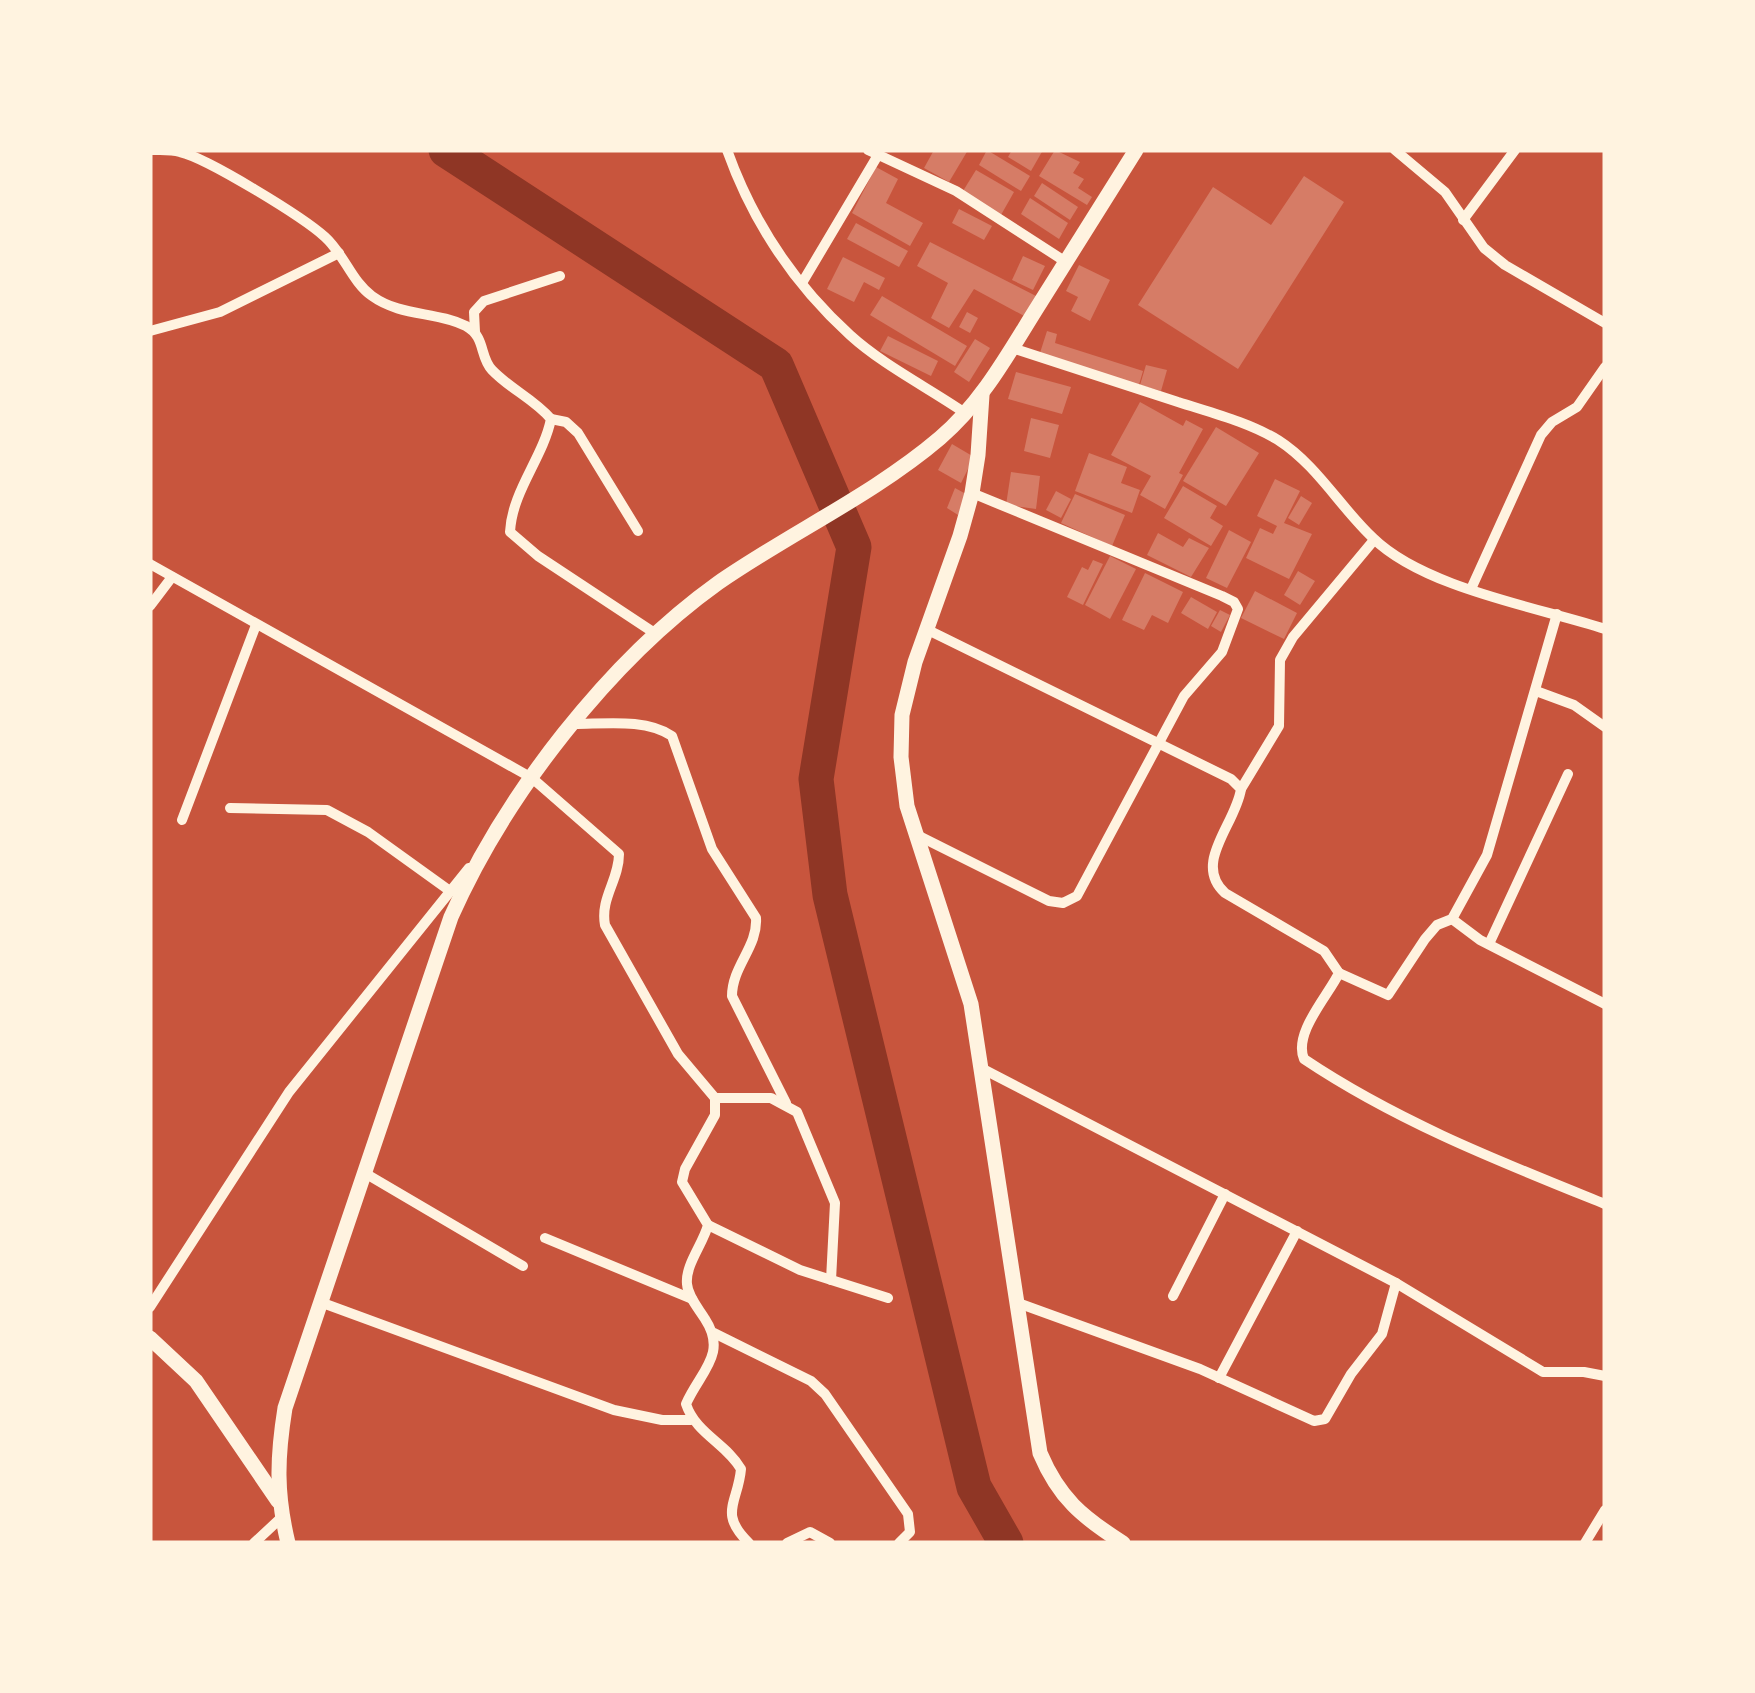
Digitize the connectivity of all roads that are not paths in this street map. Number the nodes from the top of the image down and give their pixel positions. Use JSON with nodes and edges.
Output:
{"nodes":[{"id":1,"x":150,"y":150,"type":"edge"},
{"id":2,"x":179,"y":150,"type":"edge"},
{"id":3,"x":727,"y":150,"type":"edge"},
{"id":4,"x":1136,"y":150,"type":"edge"},
{"id":5,"x":1395,"y":150,"type":"edge"},
{"id":6,"x":1516,"y":150,"type":"edge"},
{"id":7,"x":873,"y":152,"type":"edge"},
{"id":8,"x":1463,"y":220,"type":"junction"},
{"id":9,"x":339,"y":253,"type":"junction"},
{"id":10,"x":1066,"y":262,"type":"junction"},
{"id":11,"x":560,"y":276,"type":"dead end"},
{"id":12,"x":802,"y":283,"type":"junction"},
{"id":13,"x":1605,"y":323,"type":"edge"},
{"id":14,"x":150,"y":331,"type":"edge"},
{"id":15,"x":475,"y":332,"type":"junction"},
{"id":16,"x":1012,"y":348,"type":"junction"},
{"id":17,"x":1605,"y":366,"type":"edge"},
{"id":18,"x":982,"y":395,"type":"junction"},
{"id":19,"x":965,"y":413,"type":"junction"},
{"id":20,"x":551,"y":418,"type":"junction"},
{"id":21,"x":972,"y":493,"type":"junction"},
{"id":22,"x":638,"y":531,"type":"dead end"},
{"id":23,"x":1374,"y":540,"type":"junction"},
{"id":24,"x":150,"y":564,"type":"edge"},
{"id":25,"x":172,"y":577,"type":"junction"},
{"id":26,"x":1471,"y":589,"type":"junction"},
{"id":27,"x":150,"y":606,"type":"edge"},
{"id":28,"x":1557,"y":614,"type":"junction"},
{"id":29,"x":256,"y":625,"type":"junction"},
{"id":30,"x":928,"y":630,"type":"junction"},
{"id":31,"x":1605,"y":630,"type":"edge"},
{"id":32,"x":656,"y":634,"type":"junction"},
{"id":33,"x":1536,"y":691,"type":"junction"},
{"id":34,"x":574,"y":724,"type":"junction"},
{"id":35,"x":1605,"y":726,"type":"edge"},
{"id":36,"x":1160,"y":744,"type":"junction"},
{"id":37,"x":1568,"y":774,"type":"dead end"},
{"id":38,"x":532,"y":778,"type":"junction"},
{"id":39,"x":1241,"y":789,"type":"junction"},
{"id":40,"x":230,"y":808,"type":"dead end"},
{"id":41,"x":182,"y":820,"type":"dead end"},
{"id":42,"x":916,"y":835,"type":"junction"},
{"id":43,"x":484,"y":849,"type":"junction"},
{"id":44,"x":450,"y":892,"type":"junction"},
{"id":45,"x":1452,"y":919,"type":"junction"},
{"id":46,"x":1489,"y":944,"type":"junction"},
{"id":47,"x":1339,"y":973,"type":"junction"},
{"id":48,"x":1605,"y":1004,"type":"edge"},
{"id":49,"x":981,"y":1068,"type":"junction"},
{"id":50,"x":714,"y":1098,"type":"junction"},
{"id":51,"x":786,"y":1104,"type":"junction"},
{"id":52,"x":364,"y":1172,"type":"junction"},
{"id":53,"x":1225,"y":1194,"type":"junction"},
{"id":54,"x":1605,"y":1204,"type":"edge"},
{"id":55,"x":708,"y":1225,"type":"junction"},
{"id":56,"x":1297,"y":1232,"type":"junction"},
{"id":57,"x":545,"y":1238,"type":"dead end"},
{"id":58,"x":523,"y":1266,"type":"dead end"},
{"id":59,"x":832,"y":1280,"type":"junction"},
{"id":60,"x":1396,"y":1283,"type":"junction"},
{"id":61,"x":1173,"y":1296,"type":"dead end"},
{"id":62,"x":888,"y":1298,"type":"dead end"},
{"id":63,"x":692,"y":1299,"type":"junction"},
{"id":64,"x":320,"y":1302,"type":"junction"},
{"id":65,"x":1018,"y":1303,"type":"junction"},
{"id":66,"x":150,"y":1307,"type":"edge"},
{"id":67,"x":714,"y":1332,"type":"junction"},
{"id":68,"x":150,"y":1338,"type":"edge"},
{"id":69,"x":1605,"y":1376,"type":"edge"},
{"id":70,"x":1219,"y":1378,"type":"junction"},
{"id":71,"x":691,"y":1420,"type":"junction"},
{"id":72,"x":280,"y":1510,"type":"junction"},
{"id":73,"x":1605,"y":1510,"type":"edge"},
{"id":74,"x":254,"y":1543,"type":"edge"},
{"id":75,"x":288,"y":1543,"type":"edge"},
{"id":76,"x":749,"y":1543,"type":"edge"},
{"id":77,"x":787,"y":1543,"type":"edge"},
{"id":78,"x":830,"y":1543,"type":"edge"},
{"id":79,"x":899,"y":1543,"type":"edge"},
{"id":80,"x":1123,"y":1543,"type":"edge"},
{"id":81,"x":1585,"y":1543,"type":"edge"}],
"edges":[{"from":1,"to":2,"type":"street"},
{"from":2,"to":9,"type":"street"},
{"from":3,"to":12,"type":"street"},
{"from":4,"to":10,"type":"street"},
{"from":5,"to":8,"type":"street"},
{"from":6,"to":8,"type":"street"},
{"from":7,"to":10,"type":"street"},
{"from":7,"to":12,"type":"street"},
{"from":8,"to":13,"type":"street"},
{"from":9,"to":14,"type":"street"},
{"from":9,"to":15,"type":"street"},
{"from":10,"to":16,"type":"street"},
{"from":11,"to":15,"type":"street"},
{"from":12,"to":19,"type":"street"},
{"from":15,"to":20,"type":"street"},
{"from":16,"to":18,"type":"street"},
{"from":16,"to":23,"type":"street"},
{"from":17,"to":26,"type":"street"},
{"from":18,"to":19,"type":"street"},
{"from":18,"to":21,"type":"street"},
{"from":19,"to":32,"type":"street"},
{"from":20,"to":22,"type":"street"},
{"from":20,"to":32,"type":"street"},
{"from":21,"to":30,"type":"street"},
{"from":21,"to":36,"type":"street"},
{"from":23,"to":26,"type":"street"},
{"from":23,"to":39,"type":"street"},
{"from":24,"to":25,"type":"street"},
{"from":25,"to":27,"type":"street"},
{"from":25,"to":29,"type":"street"},
{"from":26,"to":28,"type":"street"},
{"from":28,"to":31,"type":"street"},
{"from":28,"to":33,"type":"street"},
{"from":29,"to":38,"type":"street"},
{"from":29,"to":41,"type":"street"},
{"from":30,"to":36,"type":"street"},
{"from":30,"to":42,"type":"street"},
{"from":32,"to":34,"type":"street"},
{"from":33,"to":35,"type":"street"},
{"from":33,"to":45,"type":"street"},
{"from":34,"to":38,"type":"street"},
{"from":34,"to":51,"type":"street"},
{"from":36,"to":39,"type":"street"},
{"from":36,"to":42,"type":"street"},
{"from":37,"to":46,"type":"street"},
{"from":38,"to":43,"type":"street"},
{"from":38,"to":50,"type":"street"},
{"from":39,"to":47,"type":"street"},
{"from":40,"to":44,"type":"street"},
{"from":42,"to":49,"type":"street"},
{"from":43,"to":44,"type":"street"},
{"from":43,"to":52,"type":"street"},
{"from":44,"to":66,"type":"street"},
{"from":45,"to":46,"type":"street"},
{"from":45,"to":47,"type":"street"},
{"from":46,"to":48,"type":"street"},
{"from":47,"to":54,"type":"street"},
{"from":49,"to":53,"type":"street"},
{"from":49,"to":65,"type":"street"},
{"from":50,"to":51,"type":"street"},
{"from":50,"to":55,"type":"street"},
{"from":51,"to":59,"type":"street"},
{"from":52,"to":58,"type":"street"},
{"from":52,"to":64,"type":"street"},
{"from":53,"to":56,"type":"street"},
{"from":53,"to":61,"type":"street"},
{"from":55,"to":59,"type":"street"},
{"from":55,"to":63,"type":"street"},
{"from":56,"to":60,"type":"street"},
{"from":56,"to":70,"type":"street"},
{"from":57,"to":63,"type":"street"},
{"from":59,"to":62,"type":"street"},
{"from":60,"to":69,"type":"street"},
{"from":60,"to":70,"type":"street"},
{"from":63,"to":67,"type":"street"},
{"from":64,"to":71,"type":"street"},
{"from":64,"to":72,"type":"street"},
{"from":65,"to":70,"type":"street"},
{"from":65,"to":80,"type":"street"},
{"from":67,"to":71,"type":"street"},
{"from":67,"to":79,"type":"street"},
{"from":68,"to":72,"type":"street"},
{"from":71,"to":76,"type":"street"},
{"from":72,"to":74,"type":"street"},
{"from":72,"to":75,"type":"street"},
{"from":73,"to":81,"type":"street"},
{"from":77,"to":78,"type":"street"}]}
